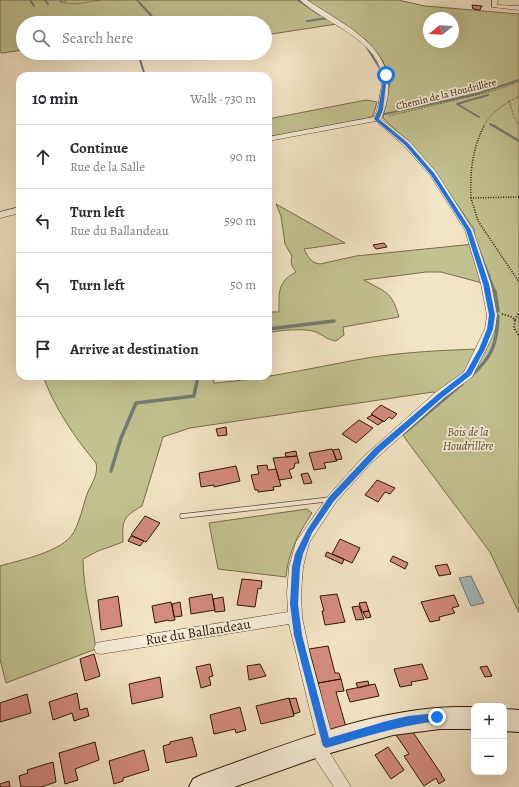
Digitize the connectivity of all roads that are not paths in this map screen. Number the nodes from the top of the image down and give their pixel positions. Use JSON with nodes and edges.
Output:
{"nodes":[{"id":1,"x":303,"y":0,"type":"edge"},
{"id":2,"x":494,"y":3,"type":"edge"},
{"id":3,"x":519,"y":8,"type":"edge"},
{"id":4,"x":376,"y":119,"type":"junction"},
{"id":5,"x":272,"y":138,"type":"edge"},
{"id":6,"x":16,"y":211,"type":"edge"},
{"id":7,"x":0,"y":215,"type":"edge"},
{"id":8,"x":332,"y":499,"type":"junction"},
{"id":9,"x":183,"y":516,"type":"dead end"},
{"id":10,"x":295,"y":617,"type":"junction"},
{"id":11,"x":101,"y":648,"type":"dead end"},
{"id":12,"x":471,"y":718,"type":"edge"},
{"id":13,"x":507,"y":720,"type":"edge"},
{"id":14,"x":519,"y":721,"type":"edge"},
{"id":15,"x":322,"y":744,"type":"junction"},
{"id":16,"x":201,"y":787,"type":"edge"},
{"id":17,"x":343,"y":787,"type":"edge"}],
"edges":[{"from":1,"to":4,"type":"street"},
{"from":2,"to":3,"type":"street"},
{"from":4,"to":5,"type":"street"},
{"from":4,"to":8,"type":"street"},
{"from":6,"to":7,"type":"street"},
{"from":8,"to":9,"type":"lane"},
{"from":8,"to":10,"type":"street"},
{"from":10,"to":11,"type":"street","name":"Rue du Ballandeau"},
{"from":10,"to":15,"type":"street"},
{"from":12,"to":15,"type":"street"},
{"from":13,"to":14,"type":"street"},
{"from":15,"to":16,"type":"street"},
{"from":15,"to":17,"type":"street"}]}
